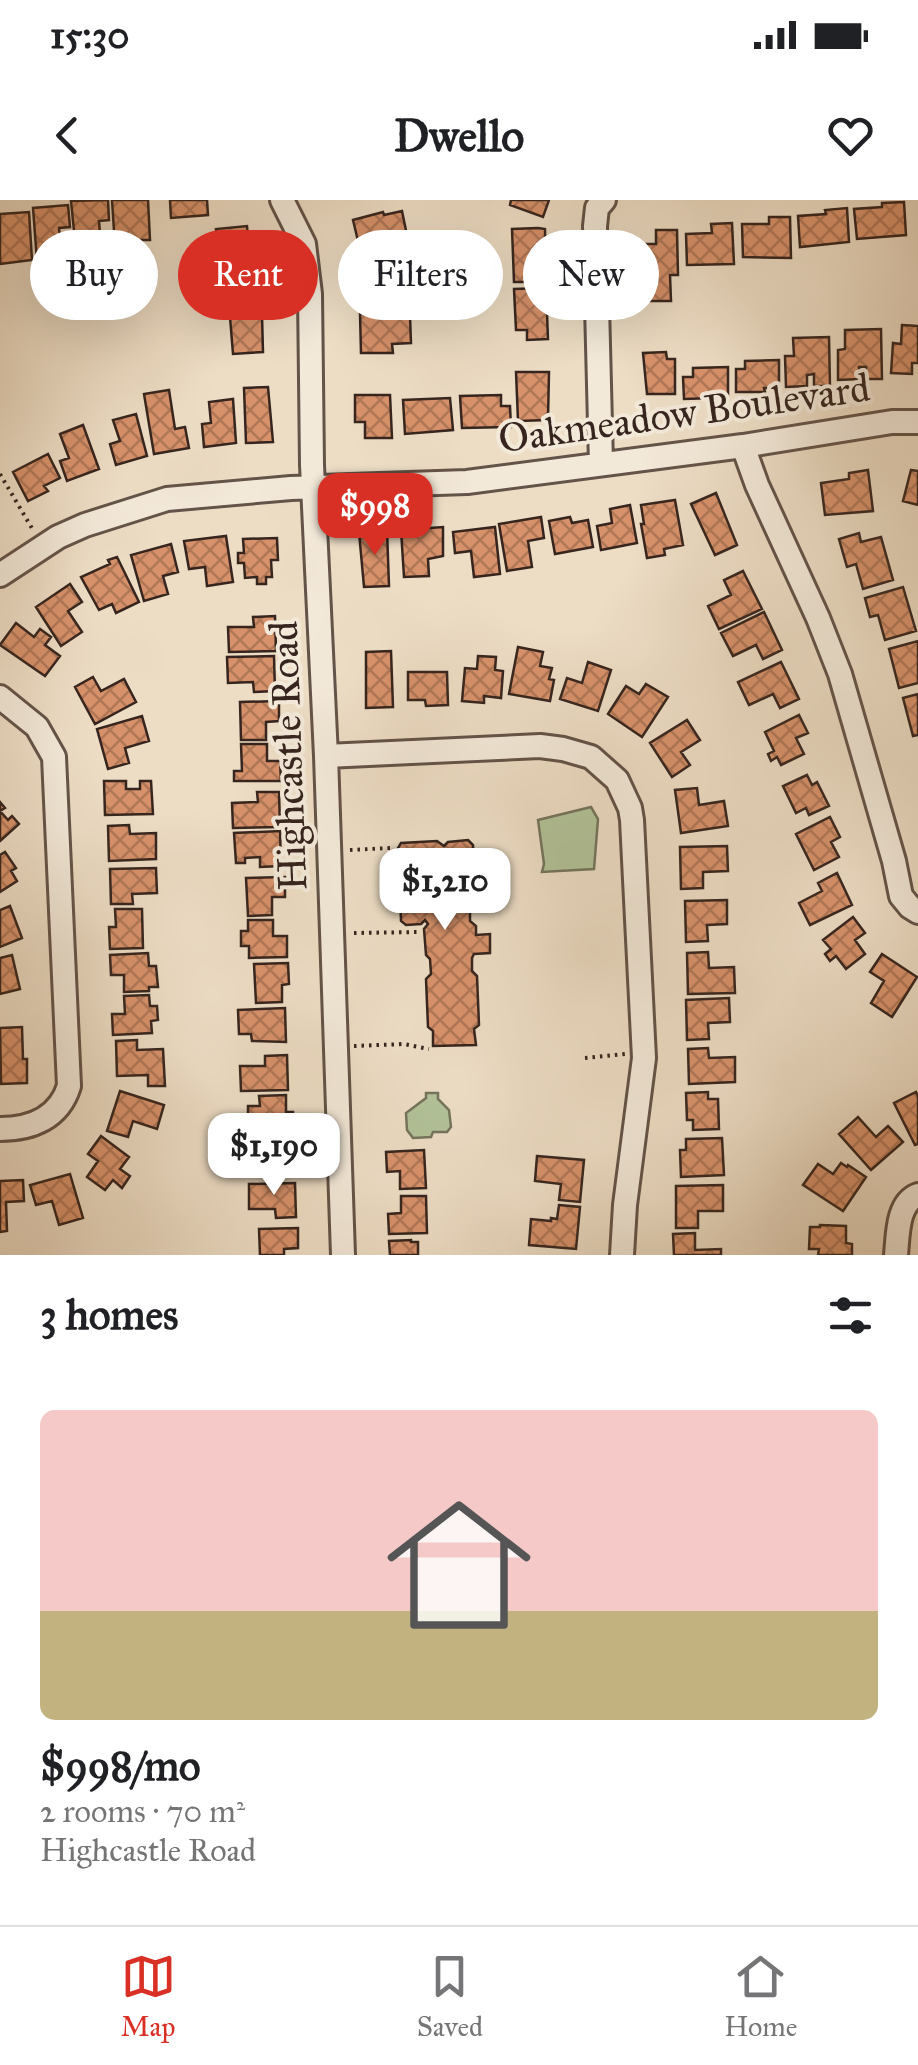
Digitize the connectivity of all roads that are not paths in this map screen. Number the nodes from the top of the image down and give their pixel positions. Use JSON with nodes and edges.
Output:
{"nodes":[{"id":1,"x":282,"y":200,"type":"edge"},
{"id":2,"x":604,"y":200,"type":"edge"},
{"id":3,"x":918,"y":422,"type":"edge"},
{"id":4,"x":742,"y":446,"type":"junction"},
{"id":5,"x":601,"y":464,"type":"junction"},
{"id":6,"x":314,"y":487,"type":"junction"},
{"id":7,"x":0,"y":575,"type":"edge"},
{"id":8,"x":0,"y":697,"type":"edge"},
{"id":9,"x":326,"y":756,"type":"junction"},
{"id":10,"x":918,"y":912,"type":"edge"},
{"id":11,"x":0,"y":1129,"type":"edge"},
{"id":12,"x":918,"y":1194,"type":"edge"},
{"id":13,"x":343,"y":1255,"type":"edge"},
{"id":14,"x":622,"y":1255,"type":"edge"},
{"id":15,"x":896,"y":1255,"type":"edge"}],
"edges":[{"from":1,"to":6,"type":"street","name":"Highcastle Road"},
{"from":2,"to":5,"type":"street"},
{"from":3,"to":4,"type":"street","name":"Oakmeadow Boulevard"},
{"from":4,"to":5,"type":"street","name":"Oakmeadow Boulevard"},
{"from":4,"to":10,"type":"street"},
{"from":5,"to":6,"type":"street","name":"Oakmeadow Boulevard"},
{"from":6,"to":7,"type":"street","name":"Oakmeadow Boulevard"},
{"from":6,"to":9,"type":"street","name":"Highcastle Road"},
{"from":8,"to":11,"type":"street"},
{"from":9,"to":13,"type":"street","name":"Highcastle Road"},
{"from":9,"to":14,"type":"street"},
{"from":12,"to":15,"type":"street"}]}
